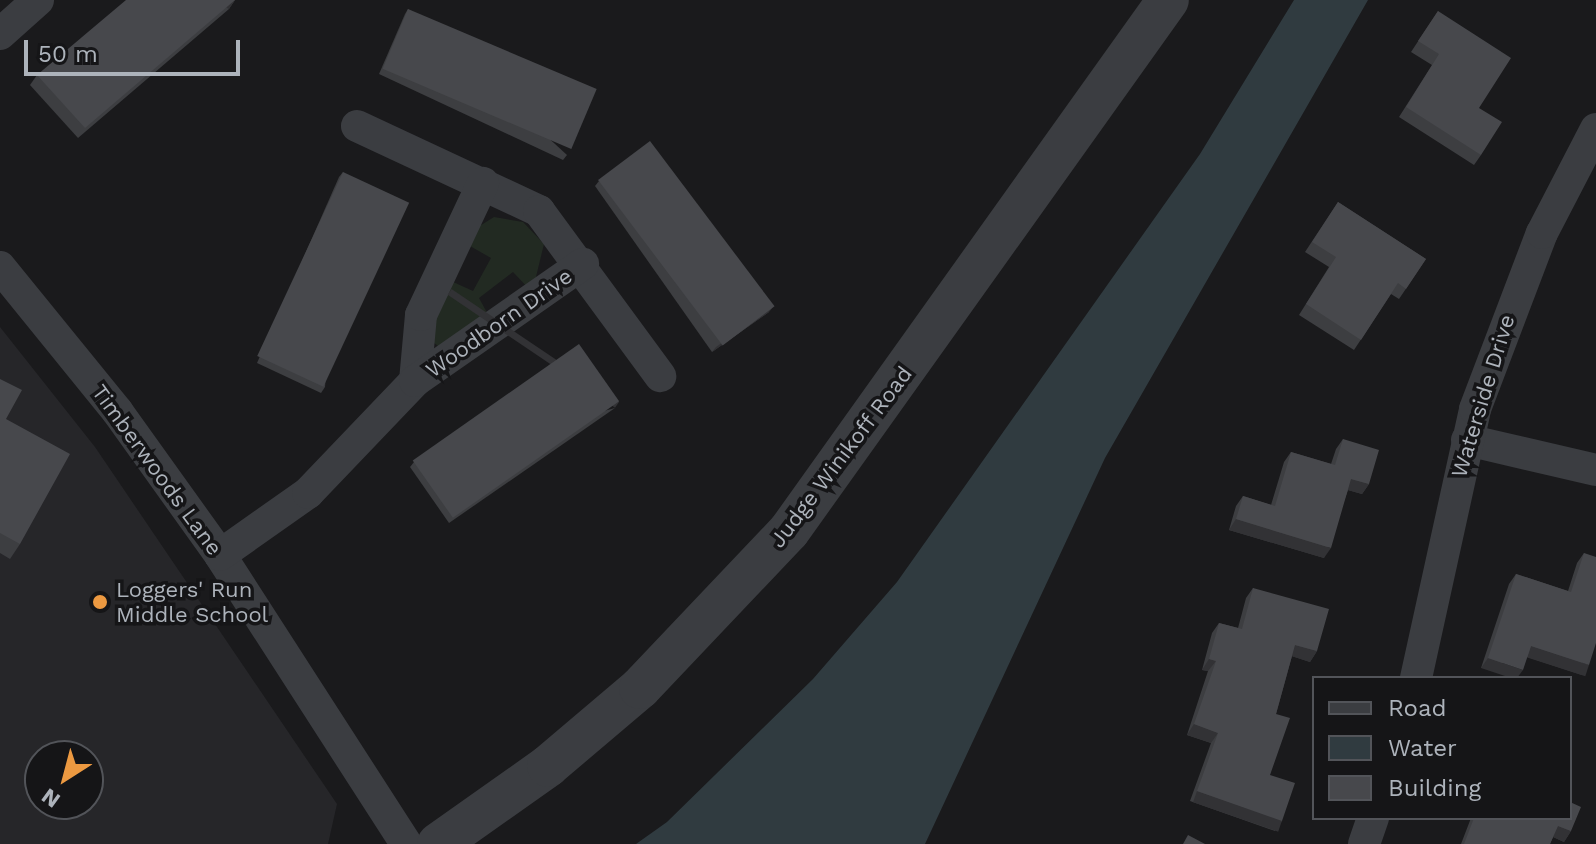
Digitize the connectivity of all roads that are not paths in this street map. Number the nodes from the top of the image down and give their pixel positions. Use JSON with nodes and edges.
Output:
{"nodes":[{"id":1,"x":38,"y":0,"type":"edge"},
{"id":2,"x":1168,"y":0,"type":"edge"},
{"id":3,"x":0,"y":34,"type":"edge"},
{"id":4,"x":357,"y":126,"type":"dead end"},
{"id":5,"x":1596,"y":129,"type":"edge"},
{"id":6,"x":483,"y":183,"type":"junction"},
{"id":7,"x":583,"y":264,"type":"junction"},
{"id":8,"x":0,"y":267,"type":"edge"},
{"id":9,"x":660,"y":376,"type":"dead end"},
{"id":10,"x":415,"y":381,"type":"junction"},
{"id":11,"x":1467,"y":440,"type":"junction"},
{"id":12,"x":1596,"y":470,"type":"edge"},
{"id":13,"x":220,"y":555,"type":"junction"},
{"id":14,"x":1416,"y":676,"type":"edge"},
{"id":15,"x":1372,"y":820,"type":"edge"},
{"id":16,"x":406,"y":844,"type":"edge"},
{"id":17,"x":438,"y":844,"type":"edge"},
{"id":18,"x":1364,"y":844,"type":"edge"}],
"edges":[{"from":1,"to":3,"type":"street"},
{"from":2,"to":17,"type":"street","name":"Judge Winikoff Road"},
{"from":4,"to":6,"type":"street","name":"Woodborn Drive"},
{"from":5,"to":11,"type":"street","name":"Waterside Drive"},
{"from":6,"to":7,"type":"street","name":"Woodborn Drive"},
{"from":6,"to":10,"type":"street","name":"Woodborn Drive"},
{"from":7,"to":9,"type":"street","name":"Woodborn Drive"},
{"from":7,"to":10,"type":"street","name":"Woodborn Drive"},
{"from":8,"to":13,"type":"street","name":"Timberwoods Lane"},
{"from":10,"to":13,"type":"street","name":"Woodborn Drive"},
{"from":11,"to":12,"type":"street"},
{"from":11,"to":14,"type":"street","name":"Waterside Drive"},
{"from":13,"to":16,"type":"street","name":"Timberwoods Lane"},
{"from":15,"to":18,"type":"street"}]}
